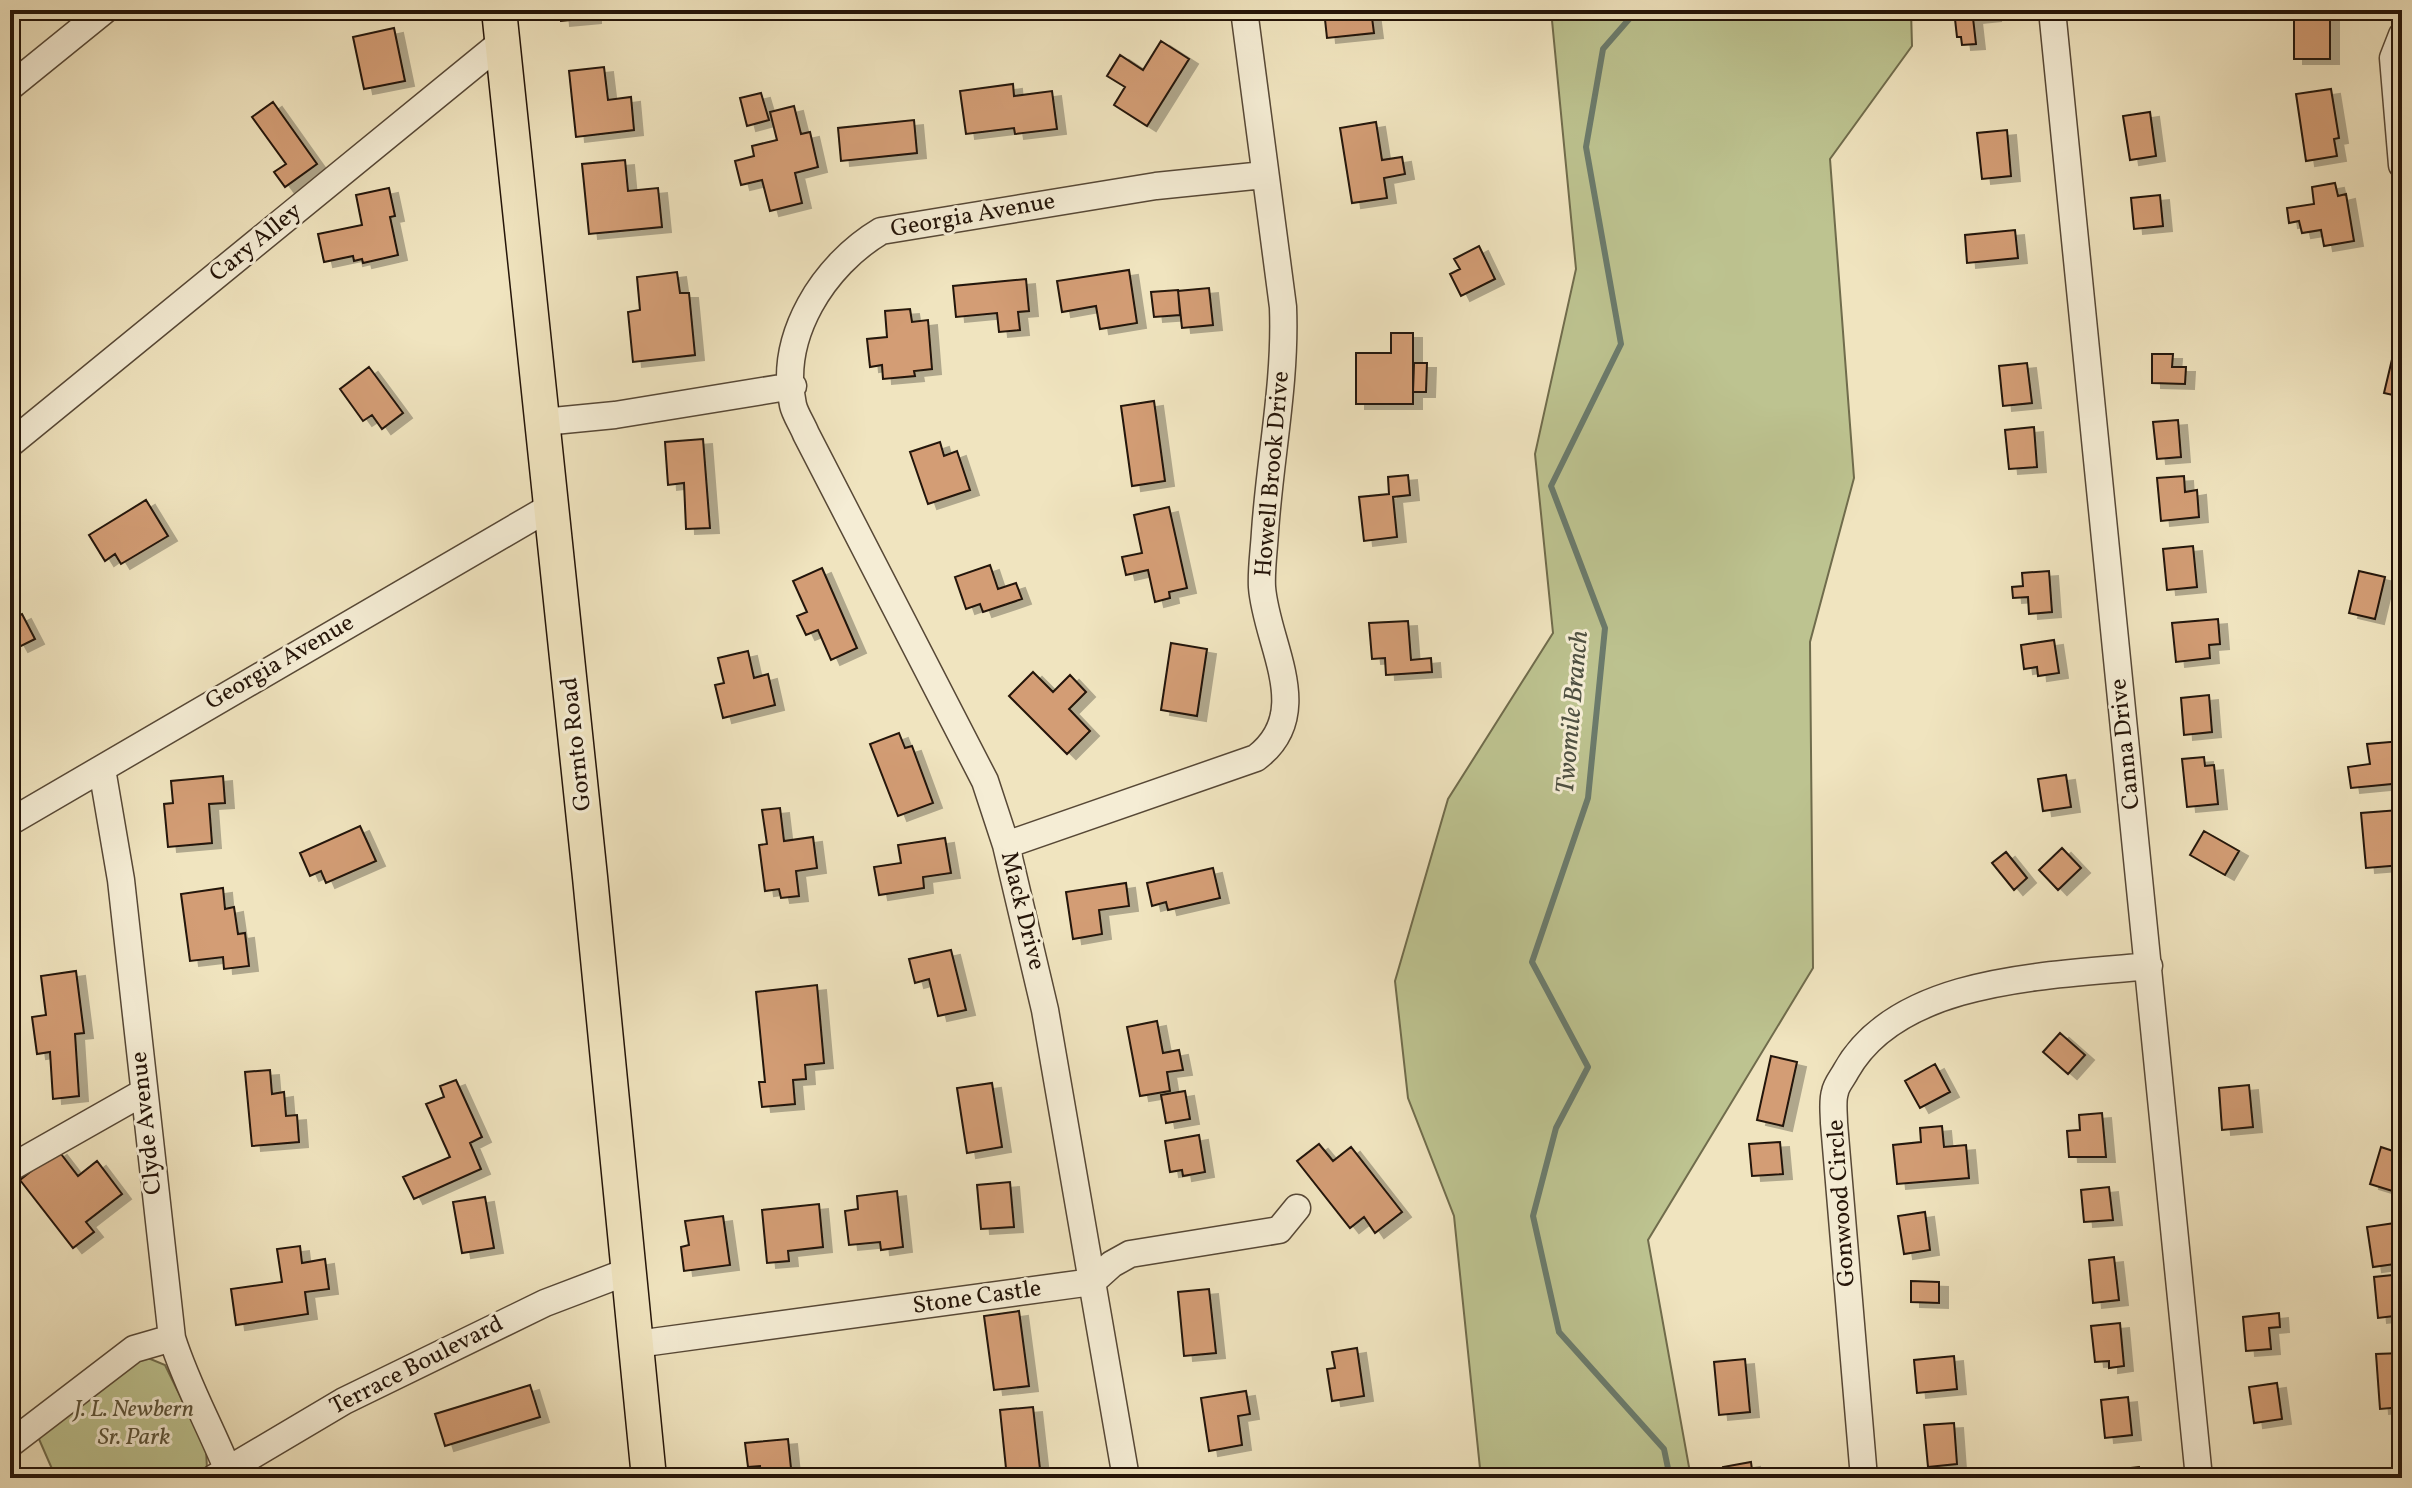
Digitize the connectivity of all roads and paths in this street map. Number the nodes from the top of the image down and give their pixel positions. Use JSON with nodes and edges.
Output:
{"nodes":[{"id":1,"x":105,"y":10,"type":"edge"},
{"id":2,"x":1244,"y":10,"type":"edge"},
{"id":3,"x":2052,"y":10,"type":"edge"},
{"id":4,"x":500,"y":26,"type":"edge"},
{"id":5,"x":2402,"y":35,"type":"edge"},
{"id":6,"x":10,"y":87,"type":"edge"},
{"id":7,"x":2402,"y":165,"type":"edge"},
{"id":8,"x":1264,"y":175,"type":"junction"},
{"id":9,"x":793,"y":386,"type":"junction"},
{"id":10,"x":543,"y":422,"type":"junction"},
{"id":11,"x":10,"y":444,"type":"edge"},
{"id":12,"x":552,"y":506,"type":"junction"},
{"id":13,"x":102,"y":769,"type":"junction"},
{"id":14,"x":10,"y":822,"type":"edge"},
{"id":15,"x":1006,"y":845,"type":"junction"},
{"id":16,"x":2149,"y":966,"type":"junction"},
{"id":17,"x":144,"y":1092,"type":"junction"},
{"id":18,"x":10,"y":1168,"type":"edge"},
{"id":19,"x":1297,"y":1208,"type":"dead end"},
{"id":20,"x":629,"y":1271,"type":"junction"},
{"id":21,"x":1092,"y":1282,"type":"junction"},
{"id":22,"x":172,"y":1338,"type":"junction"},
{"id":23,"x":637,"y":1344,"type":"junction"},
{"id":24,"x":10,"y":1444,"type":"edge"},
{"id":25,"x":220,"y":1473,"type":"edge"},
{"id":26,"x":649,"y":1478,"type":"edge"},
{"id":27,"x":1126,"y":1478,"type":"edge"},
{"id":28,"x":1864,"y":1478,"type":"edge"},
{"id":29,"x":2199,"y":1478,"type":"edge"}],
"edges":[{"from":1,"to":6,"type":"street"},
{"from":2,"to":8,"type":"street","name":"Howell Brook Drive"},
{"from":3,"to":16,"type":"street","name":"Canna Drive"},
{"from":4,"to":10,"type":"main road","name":"Gornto Road"},
{"from":4,"to":11,"type":"street","name":"Cary Alley"},
{"from":5,"to":7,"type":"street"},
{"from":8,"to":9,"type":"street","name":"Georgia Avenue"},
{"from":8,"to":15,"type":"street","name":"Howell Brook Drive"},
{"from":9,"to":10,"type":"street"},
{"from":9,"to":15,"type":"street","name":"Mack Drive"},
{"from":10,"to":12,"type":"main road","name":"Gornto Road"},
{"from":12,"to":13,"type":"street","name":"Georgia Avenue"},
{"from":12,"to":20,"type":"main road","name":"Gornto Road"},
{"from":13,"to":14,"type":"street","name":"Georgia Avenue"},
{"from":13,"to":17,"type":"street","name":"Clyde Avenue"},
{"from":15,"to":21,"type":"street","name":"Mack Drive"},
{"from":16,"to":28,"type":"street","name":"Gonwood Circle"},
{"from":16,"to":29,"type":"street","name":"Canna Drive"},
{"from":17,"to":18,"type":"street"},
{"from":17,"to":22,"type":"street","name":"Clyde Avenue"},
{"from":19,"to":21,"type":"street"},
{"from":20,"to":23,"type":"main road","name":"Gornto Road"},
{"from":20,"to":25,"type":"street","name":"Terrace Boulevard"},
{"from":21,"to":23,"type":"street","name":"Stone Castle"},
{"from":21,"to":27,"type":"street","name":"Mack Drive"},
{"from":22,"to":24,"type":"street"},
{"from":22,"to":25,"type":"street","name":"Clyde Avenue"},
{"from":23,"to":26,"type":"main road","name":"Gornto Road"}]}
